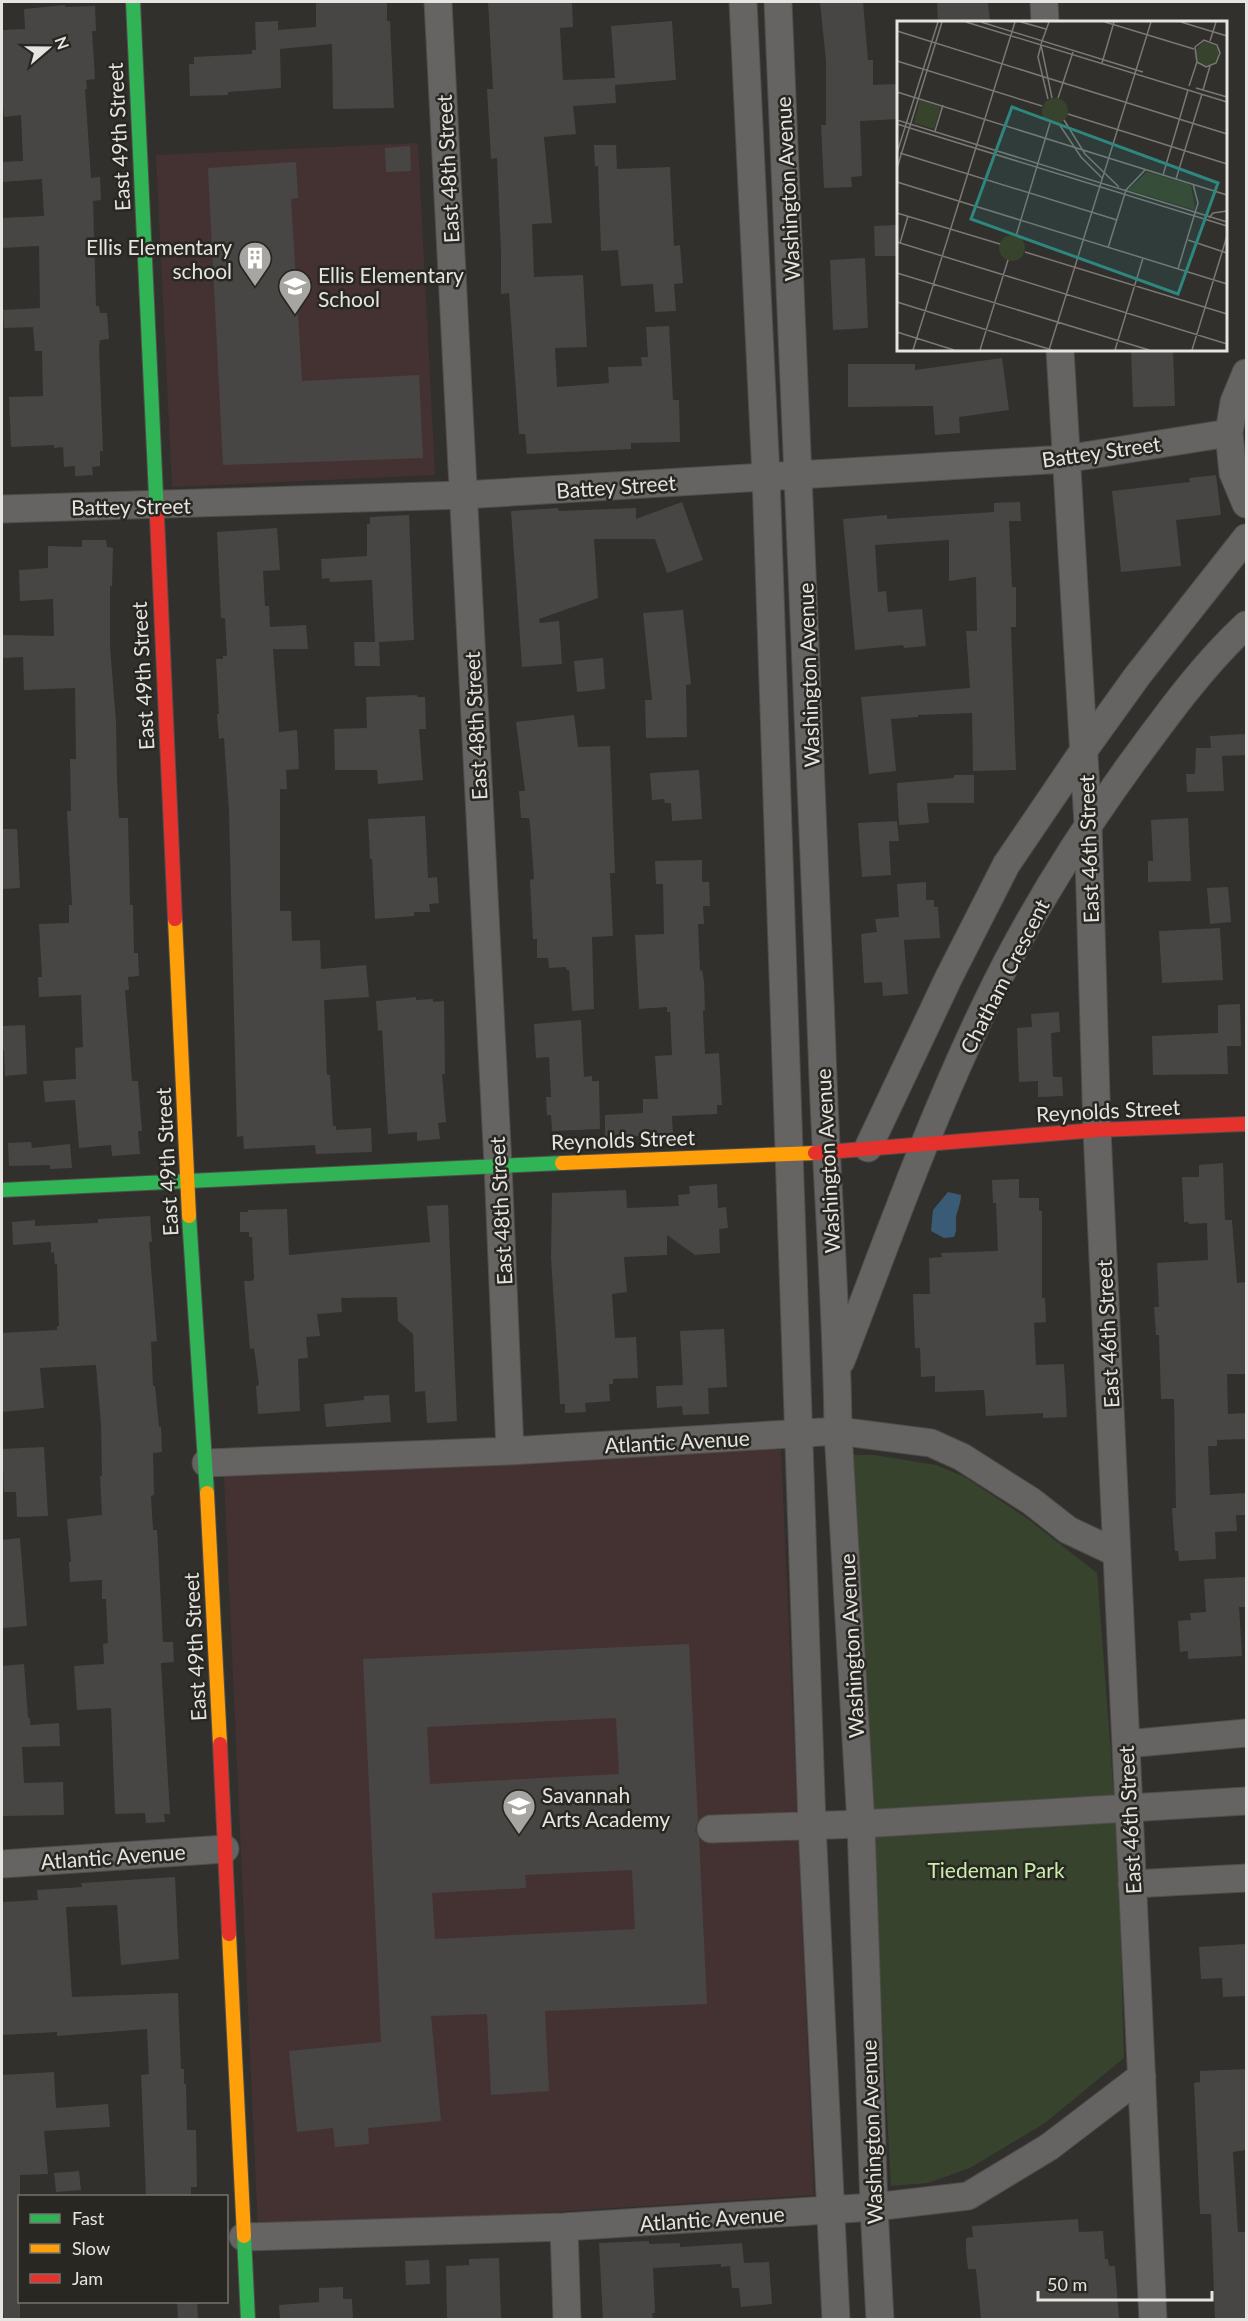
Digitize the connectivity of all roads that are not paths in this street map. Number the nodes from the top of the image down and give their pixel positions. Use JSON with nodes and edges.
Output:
{"nodes":[{"id":1,"x":133,"y":2,"type":"edge"},
{"id":2,"x":438,"y":2,"type":"edge"},
{"id":3,"x":743,"y":2,"type":"edge"},
{"id":4,"x":778,"y":2,"type":"edge"},
{"id":5,"x":1044,"y":2,"type":"edge"},
{"id":6,"x":1045,"y":21,"type":"edge"},
{"id":7,"x":1060,"y":351,"type":"edge"},
{"id":8,"x":1246,"y":372,"type":"edge"},
{"id":9,"x":1229,"y":433,"type":"junction"},
{"id":10,"x":1065,"y":459,"type":"junction"},
{"id":11,"x":801,"y":474,"type":"junction"},
{"id":12,"x":766,"y":476,"type":"junction"},
{"id":13,"x":463,"y":495,"type":"junction"},
{"id":14,"x":1246,"y":504,"type":"edge"},
{"id":15,"x":156,"y":506,"type":"junction"},
{"id":16,"x":2,"y":509,"type":"edge"},
{"id":17,"x":1246,"y":538,"type":"edge"},
{"id":18,"x":1246,"y":625,"type":"edge"},
{"id":19,"x":1084,"y":750,"type":"junction"},
{"id":20,"x":1088,"y":824,"type":"junction"},
{"id":21,"x":1246,"y":1124,"type":"edge"},
{"id":22,"x":1097,"y":1130,"type":"junction"},
{"id":23,"x":924,"y":1144,"type":"junction"},
{"id":24,"x":868,"y":1149,"type":"junction"},
{"id":25,"x":825,"y":1152,"type":"junction"},
{"id":26,"x":789,"y":1155,"type":"junction"},
{"id":27,"x":498,"y":1165,"type":"junction"},
{"id":28,"x":187,"y":1181,"type":"junction"},
{"id":29,"x":2,"y":1190,"type":"edge"},
{"id":30,"x":838,"y":1370,"type":"junction"},
{"id":31,"x":838,"y":1431,"type":"junction"},
{"id":32,"x":800,"y":1434,"type":"junction"},
{"id":33,"x":510,"y":1451,"type":"junction"},
{"id":34,"x":206,"y":1463,"type":"junction"},
{"id":35,"x":1117,"y":1553,"type":"junction"},
{"id":36,"x":1246,"y":1733,"type":"edge"},
{"id":37,"x":1126,"y":1744,"type":"junction"},
{"id":38,"x":1246,"y":1801,"type":"edge"},
{"id":39,"x":1129,"y":1808,"type":"junction"},
{"id":40,"x":861,"y":1824,"type":"junction"},
{"id":41,"x":812,"y":1825,"type":"junction"},
{"id":42,"x":711,"y":1829,"type":"dead end"},
{"id":43,"x":225,"y":1849,"type":"junction"},
{"id":44,"x":2,"y":1864,"type":"edge"},
{"id":45,"x":1246,"y":1878,"type":"edge"},
{"id":46,"x":1132,"y":1884,"type":"junction"},
{"id":47,"x":1142,"y":2076,"type":"junction"},
{"id":48,"x":874,"y":2207,"type":"junction"},
{"id":49,"x":831,"y":2209,"type":"junction"},
{"id":50,"x":564,"y":2227,"type":"junction"},
{"id":51,"x":243,"y":2237,"type":"junction"},
{"id":52,"x":249,"y":2319,"type":"edge"},
{"id":53,"x":567,"y":2319,"type":"edge"},
{"id":54,"x":836,"y":2319,"type":"edge"},
{"id":55,"x":880,"y":2319,"type":"edge"},
{"id":56,"x":1153,"y":2319,"type":"edge"}],
"edges":[{"from":1,"to":15,"type":"street","name":"East 49th Street"},
{"from":2,"to":13,"type":"street","name":"East 48th Street"},
{"from":3,"to":12,"type":"street","name":"Washington Avenue"},
{"from":4,"to":11,"type":"street","name":"Washington Avenue"},
{"from":5,"to":6,"type":"street"},
{"from":7,"to":10,"type":"street","name":"East 46th Street"},
{"from":8,"to":9,"type":"street"},
{"from":9,"to":10,"type":"street","name":"Battey Street"},
{"from":9,"to":14,"type":"street"},
{"from":10,"to":11,"type":"street","name":"Battey Street"},
{"from":10,"to":19,"type":"street","name":"East 46th Street"},
{"from":11,"to":12,"type":"street","name":"Battey Street"},
{"from":11,"to":25,"type":"street","name":"Washington Avenue"},
{"from":12,"to":13,"type":"street","name":"Battey Street"},
{"from":12,"to":26,"type":"street","name":"Washington Avenue"},
{"from":13,"to":15,"type":"street","name":"Battey Street"},
{"from":13,"to":27,"type":"street","name":"East 48th Street"},
{"from":15,"to":16,"type":"street","name":"Battey Street"},
{"from":15,"to":28,"type":"street","name":"East 49th Street"},
{"from":17,"to":19,"type":"street"},
{"from":18,"to":20,"type":"street","name":"Chatham Crescent"},
{"from":19,"to":20,"type":"street","name":"East 46th Street"},
{"from":19,"to":24,"type":"street"},
{"from":20,"to":22,"type":"street","name":"East 46th Street"},
{"from":20,"to":23,"type":"street","name":"Chatham Crescent"},
{"from":21,"to":22,"type":"street","name":"Reynolds Street"},
{"from":22,"to":23,"type":"street","name":"Reynolds Street"},
{"from":22,"to":35,"type":"street","name":"East 46th Street"},
{"from":23,"to":24,"type":"street","name":"Reynolds Street"},
{"from":23,"to":30,"type":"street","name":"Chatham Crescent"},
{"from":24,"to":25,"type":"street","name":"Reynolds Street"},
{"from":25,"to":26,"type":"street","name":"Reynolds Street"},
{"from":25,"to":30,"type":"street","name":"Washington Avenue"},
{"from":26,"to":27,"type":"street","name":"Reynolds Street"},
{"from":26,"to":32,"type":"street","name":"Washington Avenue"},
{"from":27,"to":28,"type":"street","name":"Reynolds Street"},
{"from":27,"to":33,"type":"street","name":"East 48th Street"},
{"from":28,"to":29,"type":"street","name":"Reynolds Street"},
{"from":28,"to":34,"type":"street","name":"East 49th Street"},
{"from":30,"to":31,"type":"street","name":"Washington Avenue"},
{"from":31,"to":32,"type":"street","name":"Atlantic Avenue"},
{"from":31,"to":35,"type":"street","name":"Atlantic Avenue"},
{"from":31,"to":40,"type":"street","name":"Washington Avenue"},
{"from":32,"to":33,"type":"street","name":"Atlantic Avenue"},
{"from":32,"to":41,"type":"street","name":"Washington Avenue"},
{"from":33,"to":34,"type":"street","name":"Atlantic Avenue"},
{"from":34,"to":43,"type":"street","name":"East 49th Street"},
{"from":35,"to":37,"type":"street","name":"East 46th Street"},
{"from":36,"to":37,"type":"street"},
{"from":37,"to":39,"type":"street","name":"East 46th Street"},
{"from":38,"to":39,"type":"street"},
{"from":39,"to":40,"type":"street"},
{"from":39,"to":46,"type":"street","name":"East 46th Street"},
{"from":40,"to":41,"type":"street"},
{"from":40,"to":48,"type":"street","name":"Washington Avenue"},
{"from":41,"to":42,"type":"street"},
{"from":41,"to":49,"type":"street","name":"Washington Avenue"},
{"from":43,"to":44,"type":"street","name":"Atlantic Avenue"},
{"from":43,"to":51,"type":"street","name":"East 49th Street"},
{"from":45,"to":46,"type":"street"},
{"from":46,"to":47,"type":"street","name":"East 46th Street"},
{"from":47,"to":48,"type":"street","name":"Atlantic Avenue"},
{"from":47,"to":56,"type":"street","name":"East 46th Street"},
{"from":48,"to":49,"type":"street","name":"Atlantic Avenue"},
{"from":48,"to":55,"type":"street","name":"Washington Avenue"},
{"from":49,"to":50,"type":"street","name":"Atlantic Avenue"},
{"from":49,"to":54,"type":"street","name":"Washington Avenue"},
{"from":50,"to":51,"type":"street","name":"Atlantic Avenue"},
{"from":50,"to":53,"type":"street"},
{"from":51,"to":52,"type":"street","name":"East 49th Street"}]}
